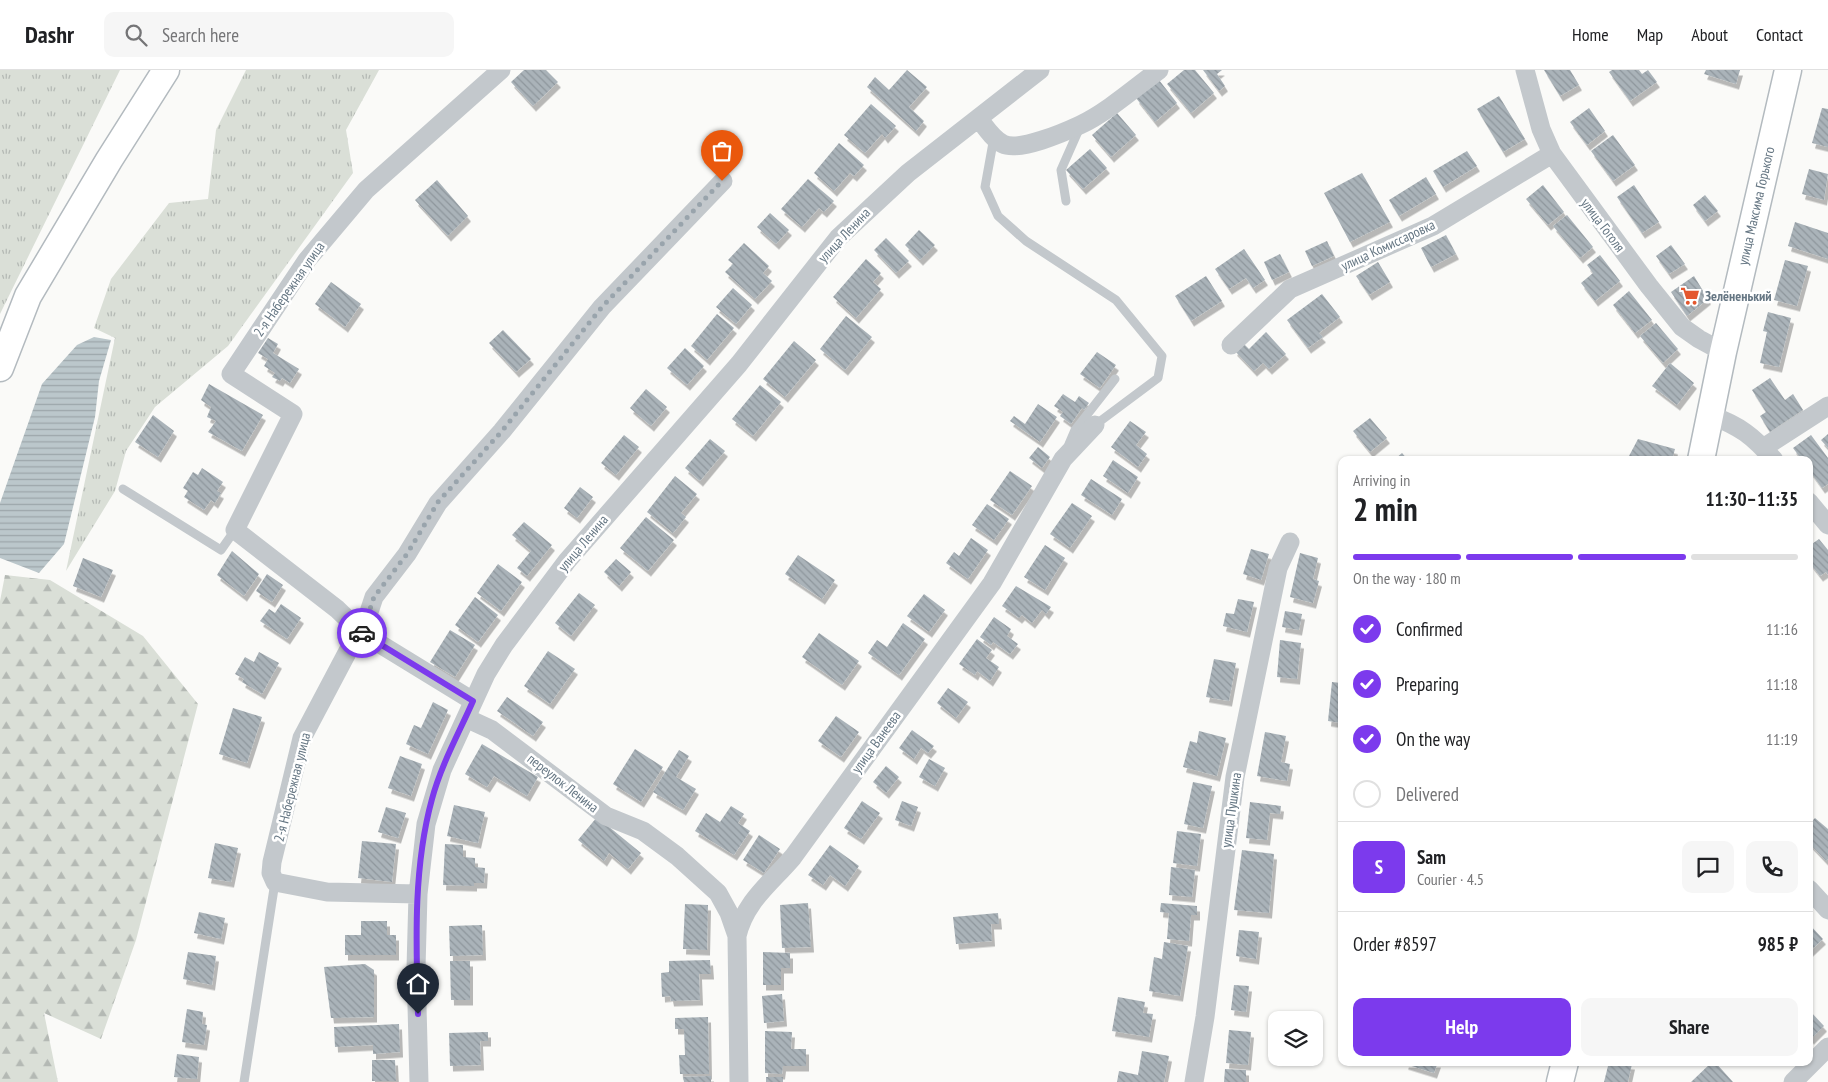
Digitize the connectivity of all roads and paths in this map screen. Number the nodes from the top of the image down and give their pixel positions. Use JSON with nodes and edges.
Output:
{"nodes":[{"id":1,"x":166,"y":70,"type":"edge"},
{"id":2,"x":501,"y":70,"type":"edge"},
{"id":3,"x":1040,"y":70,"type":"edge"},
{"id":4,"x":1160,"y":70,"type":"edge"},
{"id":5,"x":1525,"y":70,"type":"edge"},
{"id":6,"x":1788,"y":70,"type":"edge"},
{"id":7,"x":979,"y":119,"type":"junction"},
{"id":8,"x":1082,"y":124,"type":"junction"},
{"id":9,"x":994,"y":137,"type":"junction"},
{"id":10,"x":1552,"y":154,"type":"junction"},
{"id":11,"x":722,"y":181,"type":"dead end"},
{"id":12,"x":1066,"y":201,"type":"dead end"},
{"id":13,"x":1231,"y":344,"type":"dead end"},
{"id":14,"x":1723,"y":352,"type":"junction"},
{"id":15,"x":0,"y":368,"type":"edge"},
{"id":16,"x":1115,"y":379,"type":"dead end"},
{"id":17,"x":1828,"y":406,"type":"edge"},
{"id":18,"x":1710,"y":415,"type":"junction"},
{"id":19,"x":1095,"y":425,"type":"joint"},
{"id":20,"x":1768,"y":454,"type":"edge"},
{"id":21,"x":1702,"y":456,"type":"edge"},
{"id":22,"x":1063,"y":458,"type":"junction"},
{"id":23,"x":123,"y":489,"type":"dead end"},
{"id":24,"x":1813,"y":507,"type":"edge"},
{"id":25,"x":1828,"y":525,"type":"edge"},
{"id":26,"x":235,"y":530,"type":"junction"},
{"id":27,"x":1290,"y":542,"type":"dead end"},
{"id":28,"x":362,"y":633,"type":"junction"},
{"id":29,"x":470,"y":710,"type":"junction"},
{"id":30,"x":274,"y":882,"type":"junction"},
{"id":31,"x":718,"y":893,"type":"junction"},
{"id":32,"x":1813,"y":893,"type":"edge"},
{"id":33,"x":418,"y":894,"type":"junction"},
{"id":34,"x":757,"y":895,"type":"junction"},
{"id":35,"x":1828,"y":910,"type":"edge"},
{"id":36,"x":736,"y":936,"type":"junction"},
{"id":37,"x":1828,"y":1047,"type":"edge"},
{"id":38,"x":1813,"y":1062,"type":"edge"},
{"id":39,"x":1564,"y":1066,"type":"edge"},
{"id":40,"x":1809,"y":1066,"type":"edge"},
{"id":41,"x":244,"y":1082,"type":"edge"},
{"id":42,"x":420,"y":1082,"type":"edge"},
{"id":43,"x":739,"y":1082,"type":"edge"},
{"id":44,"x":1194,"y":1082,"type":"edge"},
{"id":45,"x":1560,"y":1082,"type":"edge"},
{"id":46,"x":1793,"y":1082,"type":"edge"}],
"edges":[{"from":1,"to":15,"type":"street"},
{"from":2,"to":26,"type":"street","name":"2-я Набережная улица"},
{"from":3,"to":7,"type":"street","name":"улица Ленина"},
{"from":4,"to":8,"type":"street"},
{"from":5,"to":10,"type":"street","name":"улица Гоголя"},
{"from":6,"to":14,"type":"street","name":"улица Максима Горького"},
{"from":7,"to":9,"type":"street"},
{"from":7,"to":29,"type":"street","name":"улица Ленина"},
{"from":8,"to":9,"type":"street"},
{"from":8,"to":12,"type":"lane"},
{"from":9,"to":19,"type":"lane"},
{"from":10,"to":13,"type":"street","name":"улица Комиссаровка"},
{"from":10,"to":14,"type":"street","name":"улица Гоголя"},
{"from":11,"to":28,"type":"street","name":"2-я Набережная улица"},
{"from":14,"to":18,"type":"street","name":"улица Максима Горького"},
{"from":16,"to":22,"type":"lane"},
{"from":17,"to":20,"type":"street"},
{"from":18,"to":20,"type":"street"},
{"from":18,"to":21,"type":"street","name":"улица Максима Горького"},
{"from":19,"to":22,"type":"street","name":"улица Ванеева"},
{"from":22,"to":34,"type":"street","name":"улица Ванеева"},
{"from":23,"to":26,"type":"lane"},
{"from":24,"to":25,"type":"street"},
{"from":26,"to":28,"type":"street","name":"переулок Ленина"},
{"from":27,"to":44,"type":"street","name":"улица Пушкина"},
{"from":28,"to":29,"type":"street","name":"переулок Ленина"},
{"from":28,"to":30,"type":"street","name":"2-я Набережная улица"},
{"from":29,"to":31,"type":"street","name":"переулок Ленина"},
{"from":29,"to":33,"type":"street","name":"улица Ленина"},
{"from":30,"to":33,"type":"street"},
{"from":30,"to":41,"type":"lane"},
{"from":31,"to":34,"type":"street"},
{"from":31,"to":36,"type":"street","name":"переулок Ленина"},
{"from":32,"to":35,"type":"street"},
{"from":33,"to":42,"type":"street","name":"улица Ленина"},
{"from":34,"to":36,"type":"street","name":"улица Ванеева"},
{"from":36,"to":43,"type":"street","name":"улица Ванеева"},
{"from":37,"to":38,"type":"street"},
{"from":39,"to":45,"type":"street"},
{"from":40,"to":46,"type":"street"}]}
